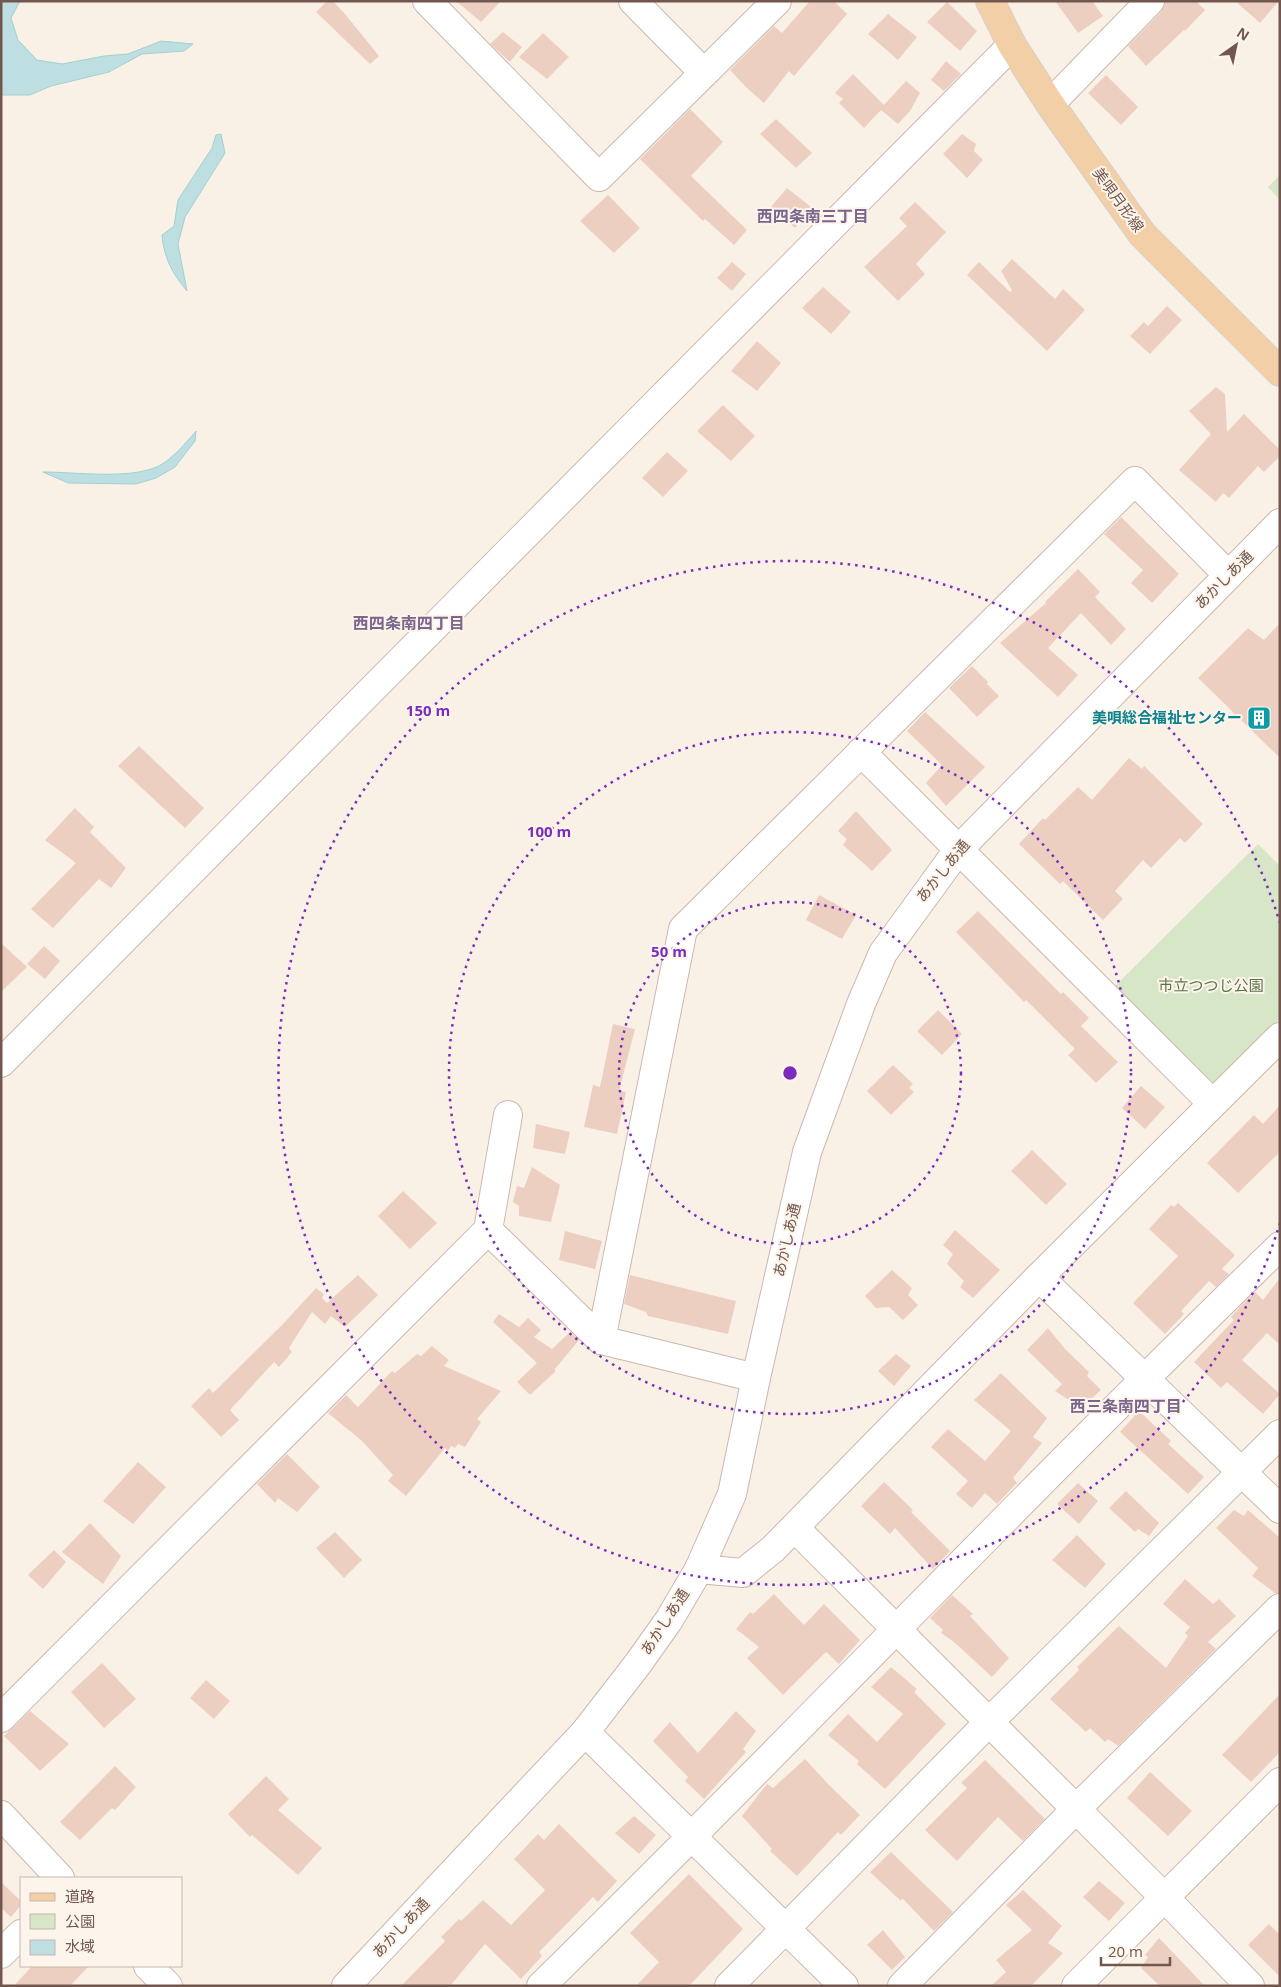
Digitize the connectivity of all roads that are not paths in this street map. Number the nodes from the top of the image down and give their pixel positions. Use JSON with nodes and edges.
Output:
{"nodes":[{"id":1,"x":427,"y":1,"type":"edge"},
{"id":2,"x":633,"y":1,"type":"edge"},
{"id":3,"x":777,"y":1,"type":"edge"},
{"id":4,"x":990,"y":1,"type":"edge"},
{"id":5,"x":1150,"y":1,"type":"edge"},
{"id":6,"x":1012,"y":45,"type":"junction"},
{"id":7,"x":704,"y":73,"type":"junction"},
{"id":8,"x":1050,"y":104,"type":"junction"},
{"id":9,"x":1280,"y":372,"type":"edge"},
{"id":10,"x":1280,"y":523,"type":"edge"},
{"id":11,"x":1228,"y":575,"type":"junction"},
{"id":12,"x":861,"y":752,"type":"junction"},
{"id":13,"x":958,"y":850,"type":"junction"},
{"id":14,"x":1276,"y":1049,"type":"edge"},
{"id":15,"x":1,"y":1063,"type":"edge"},
{"id":16,"x":1212,"y":1103,"type":"junction"},
{"id":17,"x":508,"y":1115,"type":"dead end"},
{"id":18,"x":488,"y":1230,"type":"junction"},
{"id":19,"x":1280,"y":1246,"type":"edge"},
{"id":20,"x":1039,"y":1276,"type":"junction"},
{"id":21,"x":601,"y":1340,"type":"junction"},
{"id":22,"x":756,"y":1378,"type":"junction"},
{"id":23,"x":1144,"y":1378,"type":"junction"},
{"id":24,"x":1280,"y":1434,"type":"edge"},
{"id":25,"x":1242,"y":1472,"type":"junction"},
{"id":26,"x":1280,"y":1509,"type":"edge"},
{"id":27,"x":794,"y":1528,"type":"junction"},
{"id":28,"x":699,"y":1569,"type":"junction"},
{"id":29,"x":1280,"y":1608,"type":"edge"},
{"id":30,"x":895,"y":1628,"type":"junction"},
{"id":31,"x":1,"y":1718,"type":"edge"},
{"id":32,"x":989,"y":1722,"type":"junction"},
{"id":33,"x":585,"y":1732,"type":"junction"},
{"id":34,"x":1280,"y":1782,"type":"edge"},
{"id":35,"x":1076,"y":1809,"type":"junction"},
{"id":36,"x":1,"y":1815,"type":"edge"},
{"id":37,"x":692,"y":1837,"type":"junction"},
{"id":38,"x":59,"y":1877,"type":"edge"},
{"id":39,"x":1164,"y":1897,"type":"junction"},
{"id":40,"x":786,"y":1928,"type":"junction"},
{"id":41,"x":20,"y":1935,"type":"edge"},
{"id":42,"x":1,"y":1954,"type":"edge"},
{"id":43,"x":149,"y":1967,"type":"edge"},
{"id":44,"x":168,"y":1986,"type":"edge"},
{"id":45,"x":346,"y":1986,"type":"edge"},
{"id":46,"x":540,"y":1986,"type":"edge"},
{"id":47,"x":729,"y":1986,"type":"edge"},
{"id":48,"x":844,"y":1986,"type":"edge"},
{"id":49,"x":902,"y":1986,"type":"edge"},
{"id":50,"x":1076,"y":1986,"type":"edge"},
{"id":51,"x":1250,"y":1986,"type":"edge"}],
"edges":[{"from":1,"to":7,"type":"street"},
{"from":2,"to":7,"type":"street"},
{"from":3,"to":7,"type":"street"},
{"from":4,"to":6,"type":"main road","name":"美唄月形線"},
{"from":5,"to":8,"type":"street"},
{"from":6,"to":8,"type":"main road","name":"美唄月形線"},
{"from":6,"to":15,"type":"street"},
{"from":8,"to":9,"type":"main road","name":"美唄月形線"},
{"from":10,"to":11,"type":"street","name":"あかしあ通"},
{"from":11,"to":12,"type":"street"},
{"from":11,"to":13,"type":"street","name":"あかしあ通"},
{"from":12,"to":13,"type":"street"},
{"from":12,"to":21,"type":"street"},
{"from":13,"to":16,"type":"street"},
{"from":13,"to":22,"type":"street","name":"あかしあ通"},
{"from":14,"to":16,"type":"street"},
{"from":16,"to":20,"type":"street"},
{"from":17,"to":18,"type":"street"},
{"from":18,"to":21,"type":"street"},
{"from":18,"to":31,"type":"street"},
{"from":19,"to":23,"type":"street"},
{"from":20,"to":23,"type":"street"},
{"from":20,"to":27,"type":"street"},
{"from":21,"to":22,"type":"street"},
{"from":22,"to":28,"type":"street","name":"あかしあ通"},
{"from":23,"to":25,"type":"street"},
{"from":23,"to":30,"type":"street"},
{"from":24,"to":25,"type":"street"},
{"from":25,"to":26,"type":"street"},
{"from":25,"to":32,"type":"street"},
{"from":27,"to":28,"type":"street"},
{"from":27,"to":30,"type":"street"},
{"from":28,"to":33,"type":"street","name":"あかしあ通"},
{"from":29,"to":35,"type":"street"},
{"from":30,"to":32,"type":"street"},
{"from":30,"to":37,"type":"street"},
{"from":32,"to":35,"type":"street"},
{"from":32,"to":40,"type":"street"},
{"from":33,"to":37,"type":"street"},
{"from":33,"to":45,"type":"street","name":"あかしあ通"},
{"from":34,"to":39,"type":"street"},
{"from":35,"to":39,"type":"street"},
{"from":35,"to":49,"type":"street"},
{"from":36,"to":38,"type":"street"},
{"from":37,"to":40,"type":"street"},
{"from":37,"to":46,"type":"street"},
{"from":39,"to":50,"type":"street"},
{"from":39,"to":51,"type":"street"},
{"from":40,"to":47,"type":"street"},
{"from":40,"to":48,"type":"street"},
{"from":41,"to":42,"type":"street"},
{"from":43,"to":44,"type":"street"}]}
